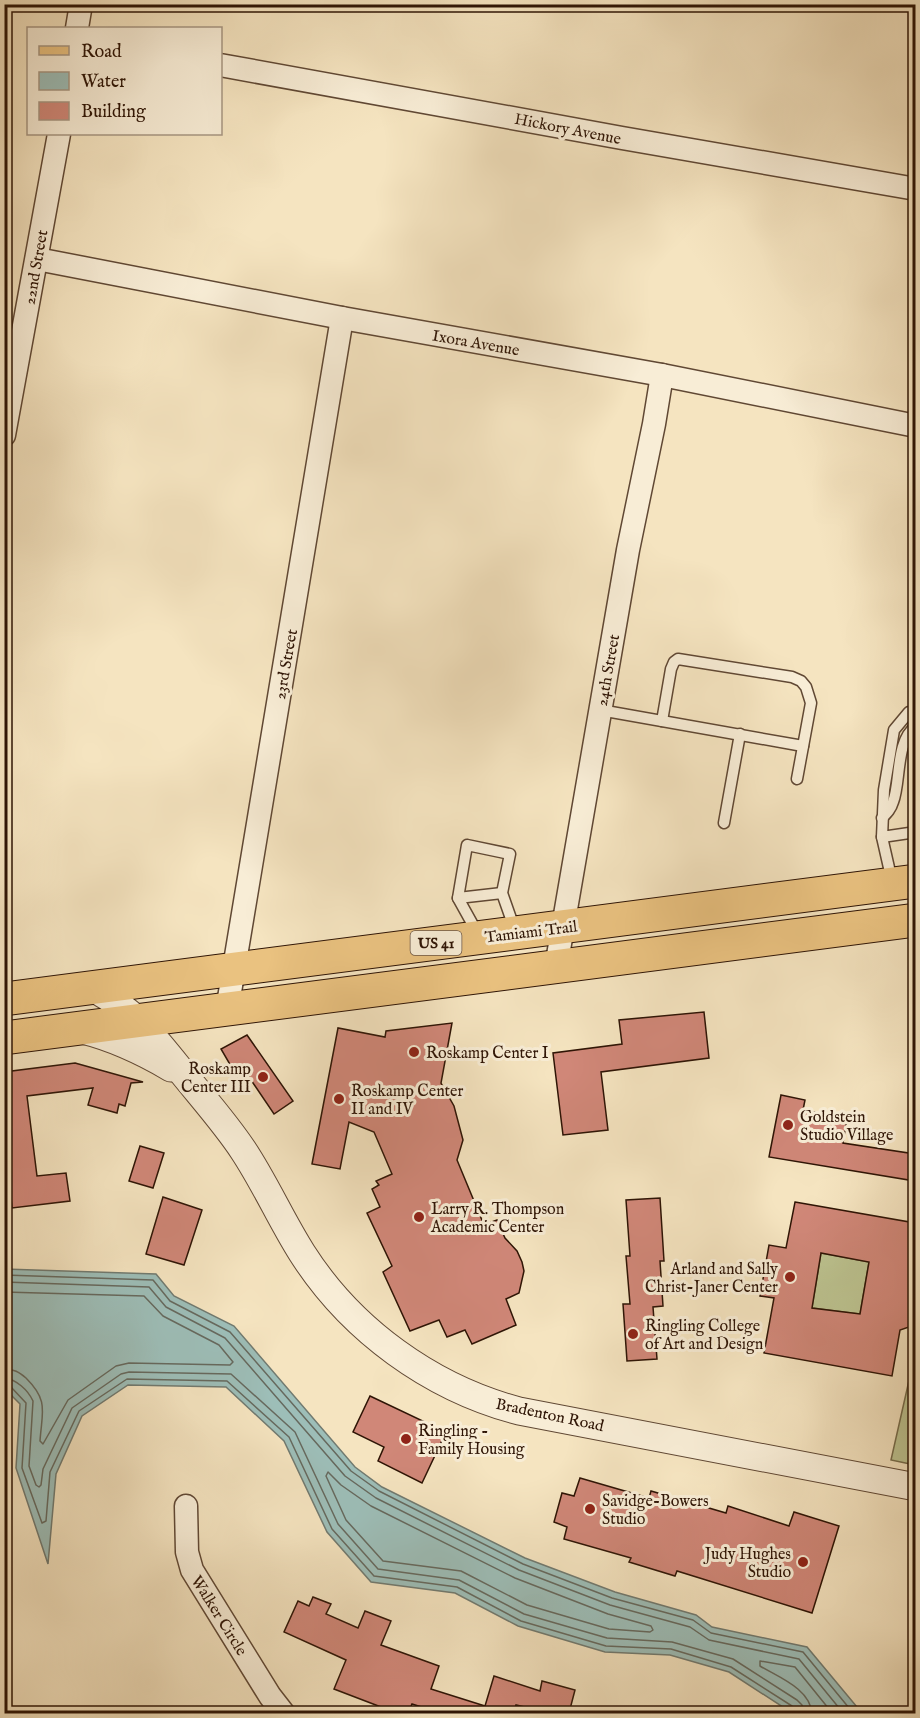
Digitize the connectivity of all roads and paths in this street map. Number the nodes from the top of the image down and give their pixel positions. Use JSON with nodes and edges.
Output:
{"nodes":[{"id":1,"x":81,"y":4,"type":"edge"},
{"id":2,"x":77,"y":27,"type":"edge"},
{"id":3,"x":222,"y":64,"type":"edge"},
{"id":4,"x":59,"y":135,"type":"edge"},
{"id":5,"x":915,"y":189,"type":"edge"},
{"id":6,"x":37,"y":259,"type":"junction"},
{"id":7,"x":342,"y":318,"type":"junction"},
{"id":8,"x":662,"y":375,"type":"junction"},
{"id":9,"x":915,"y":426,"type":"edge"},
{"id":10,"x":4,"y":435,"type":"edge"},
{"id":11,"x":600,"y":710,"type":"junction"},
{"id":12,"x":915,"y":712,"type":"edge"},
{"id":13,"x":662,"y":721,"type":"junction"},
{"id":14,"x":915,"y":726,"type":"edge"},
{"id":15,"x":740,"y":735,"type":"junction"},
{"id":16,"x":803,"y":746,"type":"junction"},
{"id":17,"x":797,"y":779,"type":"dead end"},
{"id":18,"x":882,"y":818,"type":"junction"},
{"id":19,"x":724,"y":823,"type":"dead end"},
{"id":20,"x":915,"y":832,"type":"edge"},
{"id":21,"x":882,"y":837,"type":"junction"},
{"id":22,"x":904,"y":883,"type":"edge"},
{"id":23,"x":502,"y":893,"type":"junction"},
{"id":24,"x":458,"y":898,"type":"junction"},
{"id":25,"x":915,"y":921,"type":"edge"},
{"id":26,"x":563,"y":927,"type":"junction"},
{"id":27,"x":516,"y":933,"type":"junction"},
{"id":28,"x":479,"y":938,"type":"junction"},
{"id":29,"x":556,"y":967,"type":"junction"},
{"id":30,"x":233,"y":969,"type":"junction"},
{"id":31,"x":93,"y":988,"type":"junction"},
{"id":32,"x":4,"y":999,"type":"edge"},
{"id":33,"x":226,"y":1010,"type":"junction"},
{"id":34,"x":139,"y":1020,"type":"junction"},
{"id":35,"x":75,"y":1029,"type":"junction"},
{"id":36,"x":4,"y":1038,"type":"edge"},
{"id":37,"x":186,"y":1077,"type":"junction"},
{"id":38,"x":915,"y":1487,"type":"edge"},
{"id":39,"x":186,"y":1506,"type":"dead end"},
{"id":40,"x":284,"y":1713,"type":"edge"}],
"edges":[{"from":1,"to":2,"type":"street"},
{"from":3,"to":5,"type":"street","name":"Hickory Avenue"},
{"from":4,"to":6,"type":"street","name":"22nd Street"},
{"from":6,"to":7,"type":"street","name":"Ixora Avenue"},
{"from":6,"to":10,"type":"street","name":"22nd Street"},
{"from":7,"to":8,"type":"street","name":"Ixora Avenue"},
{"from":7,"to":30,"type":"street","name":"23rd Street"},
{"from":8,"to":9,"type":"street","name":"Ixora Avenue"},
{"from":8,"to":11,"type":"street","name":"24th Street"},
{"from":11,"to":13,"type":"lane"},
{"from":11,"to":26,"type":"street","name":"24th Street"},
{"from":12,"to":18,"type":"lane"},
{"from":13,"to":15,"type":"lane"},
{"from":13,"to":16,"type":"lane"},
{"from":14,"to":18,"type":"lane"},
{"from":15,"to":16,"type":"lane"},
{"from":15,"to":19,"type":"lane"},
{"from":16,"to":17,"type":"lane"},
{"from":18,"to":21,"type":"lane"},
{"from":20,"to":21,"type":"lane"},
{"from":21,"to":22,"type":"lane"},
{"from":22,"to":26,"type":"main road","name":"Tamiami Trail","number":"US 41"},
{"from":23,"to":24,"type":"lane"},
{"from":23,"to":24,"type":"lane"},
{"from":23,"to":27,"type":"lane"},
{"from":24,"to":28,"type":"lane"},
{"from":25,"to":29,"type":"main road","number":"US 41"},
{"from":26,"to":27,"type":"main road","name":"Tamiami Trail","number":"US 41"},
{"from":26,"to":29,"type":"street","name":"24th Street"},
{"from":27,"to":28,"type":"main road","name":"Tamiami Trail","number":"US 41"},
{"from":28,"to":30,"type":"main road","name":"Tamiami Trail","number":"US 41"},
{"from":29,"to":33,"type":"main road","number":"US 41"},
{"from":30,"to":31,"type":"main road","name":"Tamiami Trail","number":"US 41"},
{"from":30,"to":33,"type":"street","name":"23rd Street"},
{"from":31,"to":32,"type":"main road","name":"Tamiami Trail","number":"US 41"},
{"from":31,"to":34,"type":"street","name":"Bradenton Road"},
{"from":33,"to":34,"type":"main road","number":"US 41"},
{"from":34,"to":35,"type":"main road","number":"US 41"},
{"from":34,"to":37,"type":"street","name":"Bradenton Road"},
{"from":35,"to":36,"type":"main road","number":"US 41"},
{"from":35,"to":37,"type":"street","name":"Bradenton Road"},
{"from":37,"to":38,"type":"street","name":"Bradenton Road"},
{"from":39,"to":40,"type":"street","name":"Walker Circle"}]}
